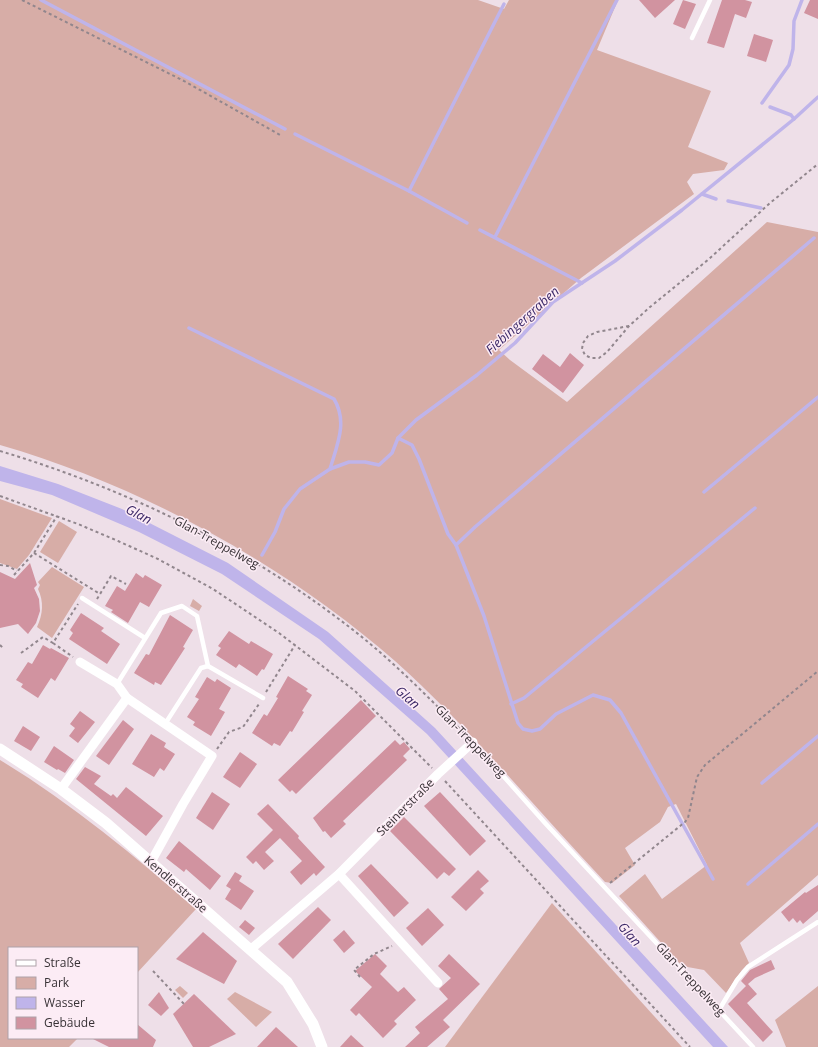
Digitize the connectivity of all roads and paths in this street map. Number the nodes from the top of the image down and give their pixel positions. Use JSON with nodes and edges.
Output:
{"nodes":[{"id":1,"x":22,"y":0,"type":"edge"},
{"id":2,"x":710,"y":0,"type":"edge"},
{"id":3,"x":692,"y":38,"type":"dead end"},
{"id":4,"x":282,"y":136,"type":"dead end"},
{"id":5,"x":818,"y":164,"type":"edge"},
{"id":6,"x":629,"y":326,"type":"junction"},
{"id":7,"x":0,"y":451,"type":"edge"},
{"id":8,"x":0,"y":496,"type":"edge"},
{"id":9,"x":57,"y":516,"type":"junction"},
{"id":10,"x":34,"y":553,"type":"junction"},
{"id":11,"x":0,"y":565,"type":"edge"},
{"id":12,"x":18,"y":572,"type":"junction"},
{"id":13,"x":14,"y":575,"type":"dead end"},
{"id":14,"x":126,"y":584,"type":"dead end"},
{"id":15,"x":100,"y":594,"type":"junction"},
{"id":16,"x":82,"y":598,"type":"joint"},
{"id":17,"x":94,"y":606,"type":"junction"},
{"id":18,"x":145,"y":638,"type":"junction"},
{"id":19,"x":53,"y":643,"type":"junction"},
{"id":20,"x":0,"y":645,"type":"edge"},
{"id":21,"x":3,"y":648,"type":"dead end"},
{"id":22,"x":21,"y":653,"type":"dead end"},
{"id":23,"x":80,"y":662,"type":"joint"},
{"id":24,"x":208,"y":666,"type":"junction"},
{"id":25,"x":818,"y":672,"type":"edge"},
{"id":26,"x":117,"y":684,"type":"junction"},
{"id":27,"x":127,"y":698,"type":"junction"},
{"id":28,"x":263,"y":698,"type":"dead end"},
{"id":29,"x":165,"y":724,"type":"junction"},
{"id":30,"x":472,"y":744,"type":"junction"},
{"id":31,"x":0,"y":749,"type":"edge"},
{"id":32,"x":438,"y":774,"type":"junction"},
{"id":33,"x":61,"y":789,"type":"junction"},
{"id":34,"x":151,"y":862,"type":"junction"},
{"id":35,"x":339,"y":874,"type":"junction"},
{"id":36,"x":606,"y":887,"type":"junction"},
{"id":37,"x":818,"y":922,"type":"edge"},
{"id":38,"x":396,"y":944,"type":"dead end"},
{"id":39,"x":250,"y":950,"type":"junction"},
{"id":40,"x":153,"y":971,"type":"dead end"},
{"id":41,"x":360,"y":977,"type":"dead end"},
{"id":42,"x":438,"y":983,"type":"dead end"},
{"id":43,"x":184,"y":1004,"type":"dead end"},
{"id":44,"x":719,"y":1010,"type":"junction"},
{"id":45,"x":322,"y":1047,"type":"edge"},
{"id":46,"x":690,"y":1047,"type":"edge"},
{"id":47,"x":753,"y":1047,"type":"edge"}],
"edges":[{"from":1,"to":4,"type":"path"},
{"from":2,"to":3,"type":"lane"},
{"from":5,"to":6,"type":"path"},
{"from":6,"to":6,"type":"path"},
{"from":7,"to":30,"type":"path","name":"Glan-Treppelweg"},
{"from":8,"to":9,"type":"path"},
{"from":9,"to":10,"type":"path"},
{"from":9,"to":32,"type":"path"},
{"from":10,"to":12,"type":"path"},
{"from":10,"to":15,"type":"path"},
{"from":11,"to":12,"type":"path"},
{"from":12,"to":13,"type":"path"},
{"from":14,"to":15,"type":"path"},
{"from":15,"to":17,"type":"path"},
{"from":16,"to":17,"type":"lane"},
{"from":16,"to":19,"type":"path"},
{"from":17,"to":18,"type":"lane"},
{"from":18,"to":24,"type":"lane"},
{"from":18,"to":26,"type":"lane"},
{"from":19,"to":22,"type":"path"},
{"from":19,"to":23,"type":"path"},
{"from":20,"to":21,"type":"path"},
{"from":23,"to":26,"type":"street"},
{"from":24,"to":28,"type":"lane"},
{"from":24,"to":29,"type":"lane"},
{"from":25,"to":36,"type":"path"},
{"from":26,"to":27,"type":"street"},
{"from":27,"to":29,"type":"street"},
{"from":27,"to":33,"type":"street"},
{"from":29,"to":34,"type":"street"},
{"from":30,"to":32,"type":"street","name":"Steinerstraße"},
{"from":30,"to":36,"type":"lane","name":"Glan-Treppelweg"},
{"from":31,"to":33,"type":"street","name":"Kendlerstraße"},
{"from":32,"to":35,"type":"street","name":"Steinerstraße"},
{"from":32,"to":46,"type":"path"},
{"from":33,"to":34,"type":"street","name":"Kendlerstraße"},
{"from":34,"to":39,"type":"street","name":"Kendlerstraße"},
{"from":35,"to":39,"type":"street","name":"Steinerstraße"},
{"from":35,"to":42,"type":"street"},
{"from":36,"to":44,"type":"lane","name":"Glan-Treppelweg"},
{"from":37,"to":44,"type":"lane"},
{"from":38,"to":41,"type":"path"},
{"from":39,"to":45,"type":"street","name":"Kendlerstraße"},
{"from":40,"to":43,"type":"path"},
{"from":44,"to":47,"type":"lane","name":"Glan-Treppelweg"}]}
